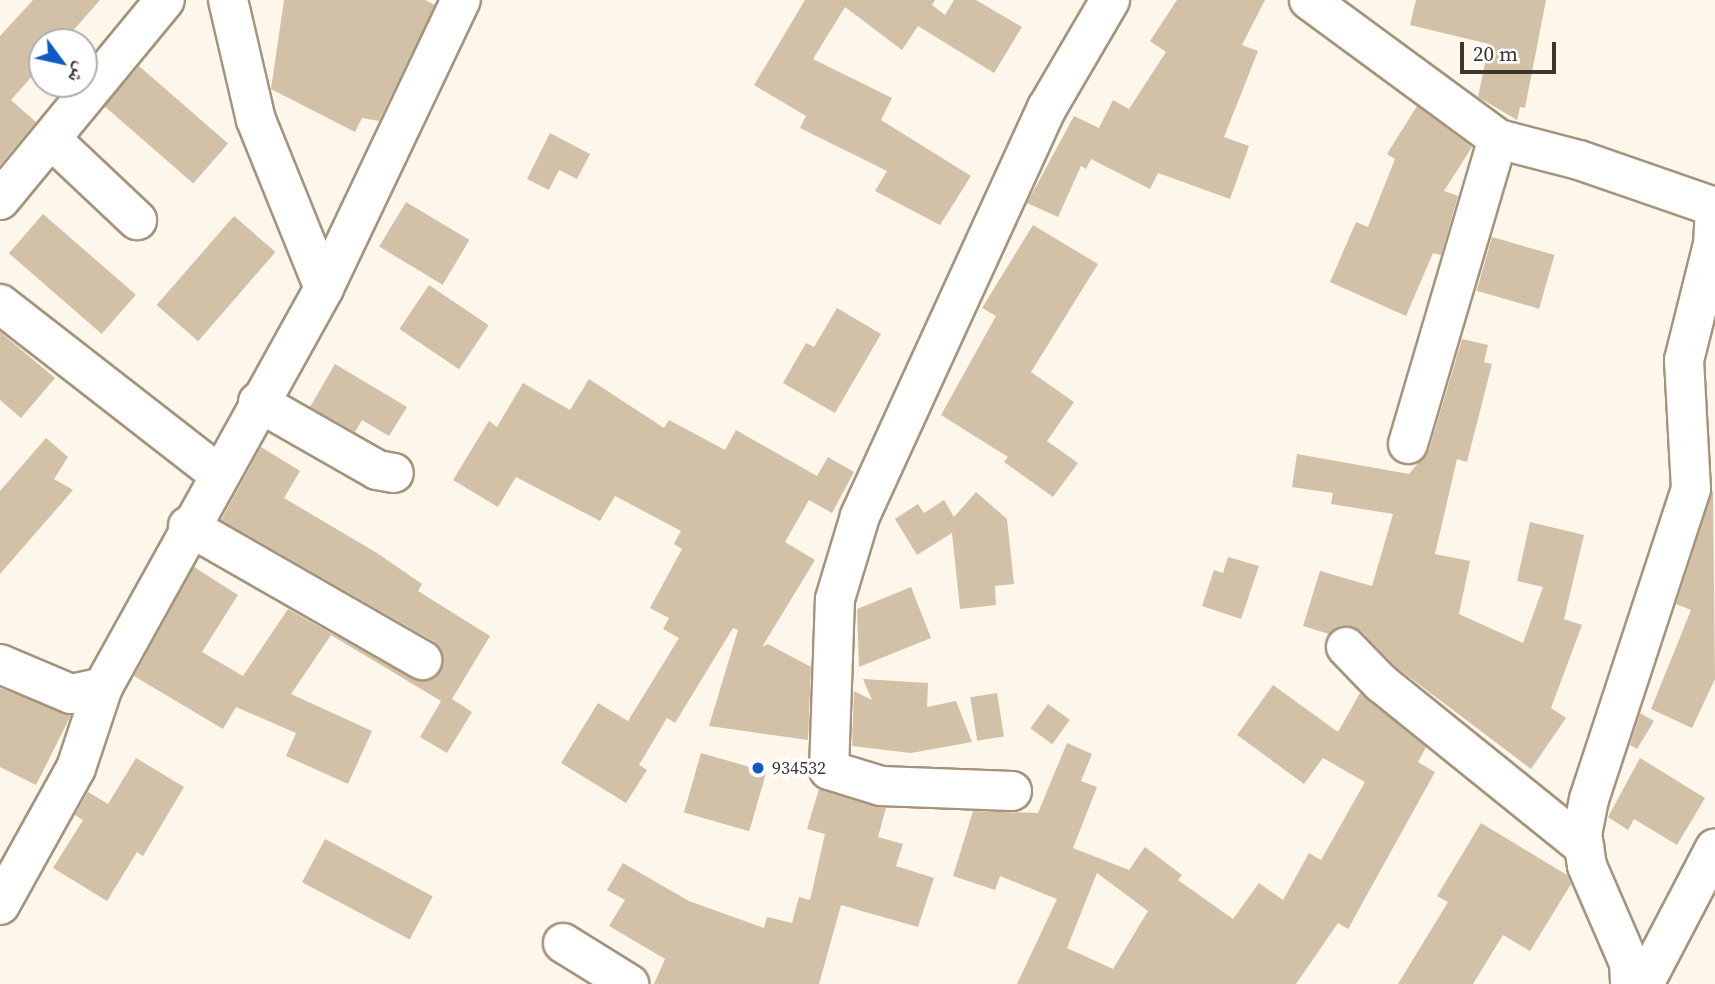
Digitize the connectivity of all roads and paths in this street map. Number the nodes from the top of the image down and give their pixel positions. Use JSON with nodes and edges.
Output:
{"nodes":[{"id":1,"x":165,"y":0,"type":"edge"},
{"id":2,"x":228,"y":0,"type":"edge"},
{"id":3,"x":461,"y":0,"type":"edge"},
{"id":4,"x":1110,"y":0,"type":"edge"},
{"id":5,"x":1309,"y":0,"type":"edge"},
{"id":6,"x":52,"y":139,"type":"junction"},
{"id":7,"x":1498,"y":139,"type":"junction"},
{"id":8,"x":0,"y":200,"type":"edge"},
{"id":9,"x":1715,"y":207,"type":"edge"},
{"id":10,"x":136,"y":220,"type":"dead end"},
{"id":11,"x":324,"y":288,"type":"junction"},
{"id":12,"x":0,"y":304,"type":"edge"},
{"id":13,"x":258,"y":402,"type":"junction"},
{"id":14,"x":1408,"y":444,"type":"dead end"},
{"id":15,"x":217,"y":473,"type":"junction"},
{"id":16,"x":394,"y":473,"type":"dead end"},
{"id":17,"x":188,"y":526,"type":"junction"},
{"id":18,"x":1346,"y":647,"type":"dead end"},
{"id":19,"x":422,"y":660,"type":"dead end"},
{"id":20,"x":0,"y":664,"type":"edge"},
{"id":21,"x":103,"y":687,"type":"junction"},
{"id":22,"x":1012,"y":791,"type":"dead end"},
{"id":23,"x":1584,"y":847,"type":"junction"},
{"id":24,"x":1715,"y":848,"type":"edge"},
{"id":25,"x":0,"y":905,"type":"edge"},
{"id":26,"x":564,"y":943,"type":"dead end"},
{"id":27,"x":629,"y":984,"type":"edge"},
{"id":28,"x":1630,"y":984,"type":"edge"},
{"id":29,"x":1644,"y":984,"type":"edge"}],
"edges":[{"from":1,"to":6,"type":"street"},
{"from":2,"to":11,"type":"street"},
{"from":3,"to":11,"type":"street"},
{"from":4,"to":22,"type":"street"},
{"from":5,"to":7,"type":"street"},
{"from":6,"to":8,"type":"street"},
{"from":6,"to":10,"type":"street"},
{"from":7,"to":9,"type":"street"},
{"from":7,"to":14,"type":"street"},
{"from":9,"to":23,"type":"street"},
{"from":11,"to":13,"type":"street"},
{"from":12,"to":15,"type":"street"},
{"from":13,"to":15,"type":"street"},
{"from":13,"to":16,"type":"street"},
{"from":15,"to":17,"type":"street"},
{"from":17,"to":19,"type":"street"},
{"from":17,"to":21,"type":"street"},
{"from":18,"to":23,"type":"street"},
{"from":20,"to":21,"type":"street"},
{"from":21,"to":25,"type":"street"},
{"from":23,"to":28,"type":"street"},
{"from":24,"to":29,"type":"street"},
{"from":26,"to":27,"type":"street"}]}
